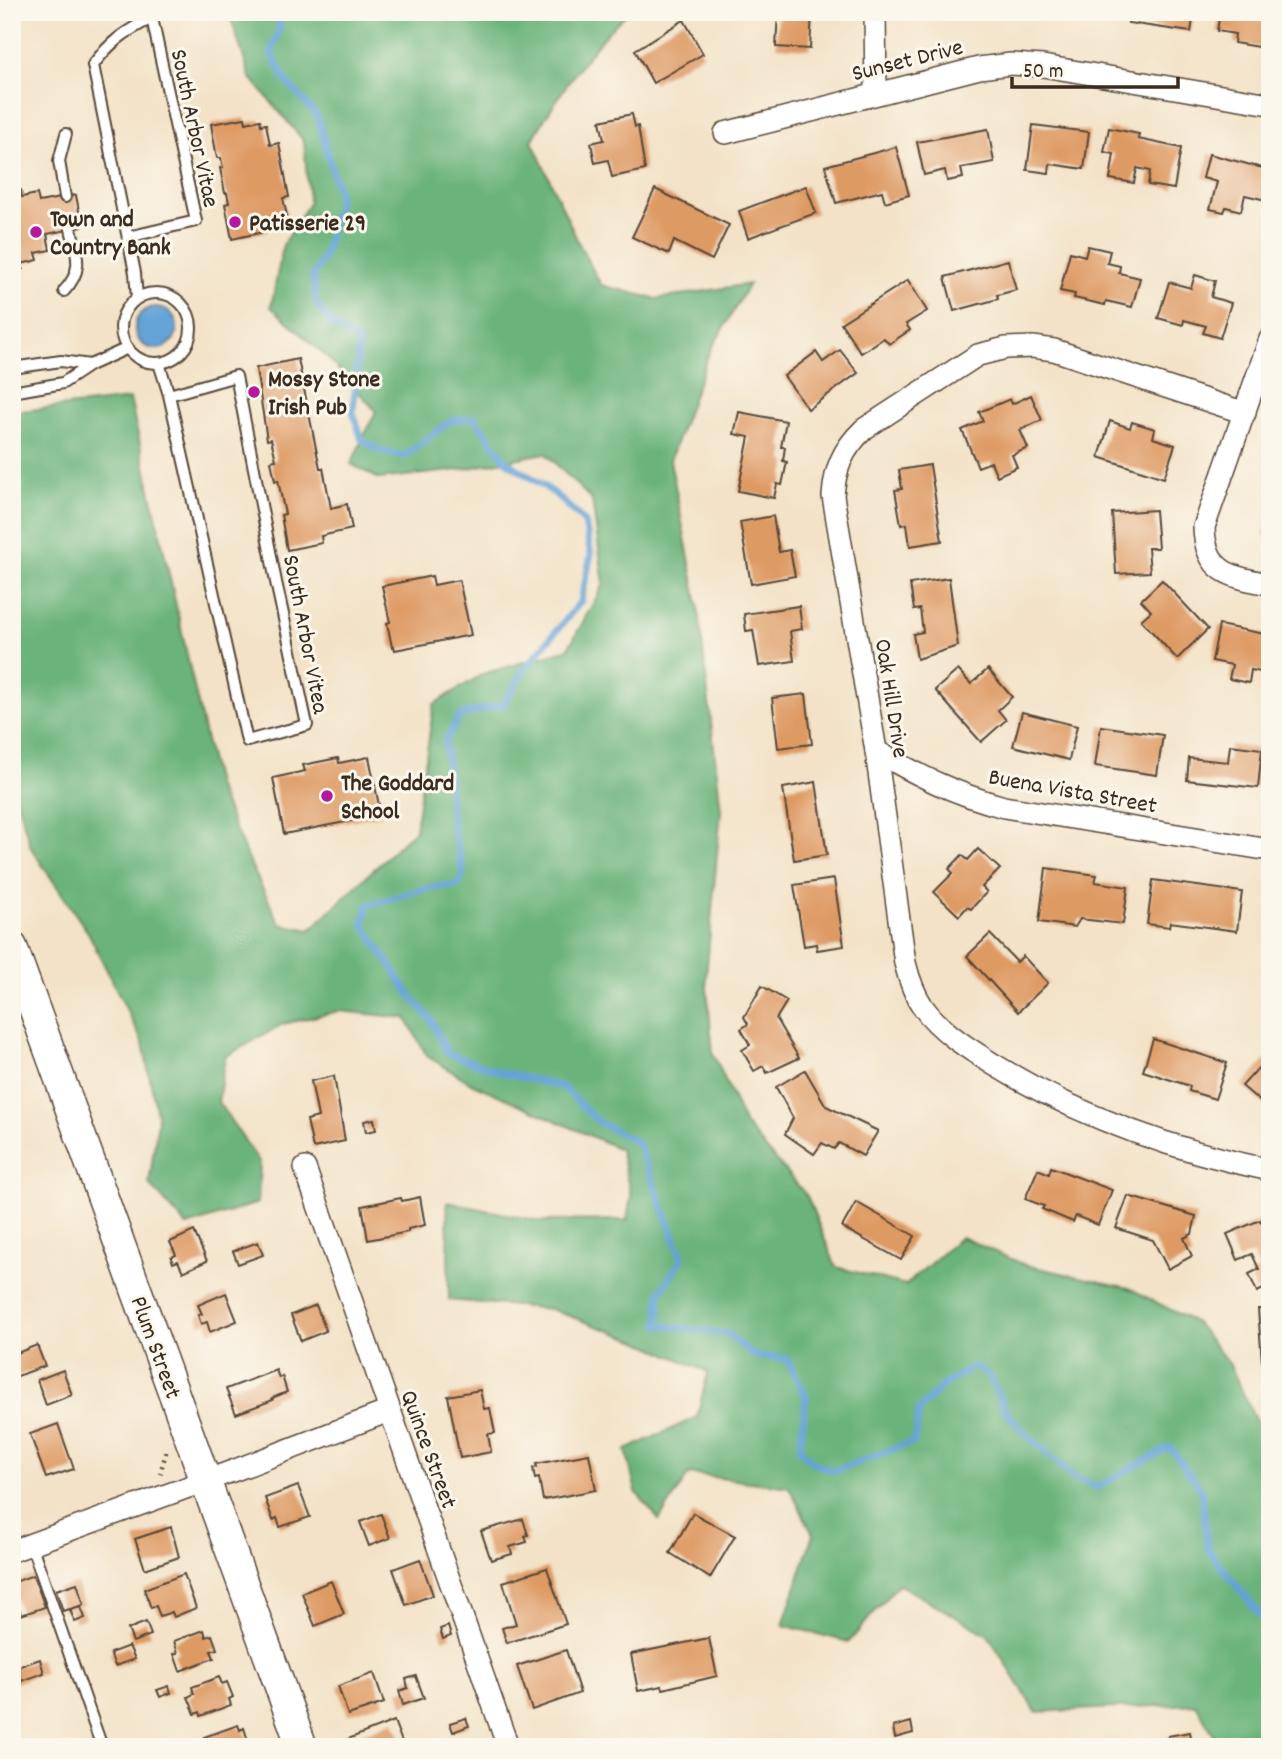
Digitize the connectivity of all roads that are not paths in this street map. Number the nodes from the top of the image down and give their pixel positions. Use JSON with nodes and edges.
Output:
{"nodes":[{"id":1,"x":875,"y":12,"type":"edge"},
{"id":2,"x":876,"y":94,"type":"junction"},
{"id":3,"x":1270,"y":104,"type":"edge"},
{"id":4,"x":725,"y":133,"type":"dead end"},
{"id":5,"x":65,"y":134,"type":"dead end"},
{"id":6,"x":65,"y":197,"type":"dead end"},
{"id":7,"x":71,"y":229,"type":"dead end"},
{"id":8,"x":128,"y":237,"type":"junction"},
{"id":9,"x":64,"y":291,"type":"dead end"},
{"id":10,"x":137,"y":298,"type":"junction"},
{"id":11,"x":1270,"y":340,"type":"edge"},
{"id":12,"x":128,"y":348,"type":"junction"},
{"id":13,"x":159,"y":363,"type":"junction"},
{"id":14,"x":90,"y":365,"type":"junction"},
{"id":15,"x":12,"y":368,"type":"edge"},
{"id":16,"x":12,"y":392,"type":"edge"},
{"id":17,"x":169,"y":394,"type":"junction"},
{"id":18,"x":1245,"y":413,"type":"junction"},
{"id":19,"x":1270,"y":584,"type":"edge"},
{"id":20,"x":876,"y":751,"type":"junction"},
{"id":21,"x":1270,"y":850,"type":"edge"},
{"id":22,"x":12,"y":947,"type":"edge"},
{"id":23,"x":305,"y":1168,"type":"dead end"},
{"id":24,"x":1270,"y":1170,"type":"edge"},
{"id":25,"x":389,"y":1411,"type":"junction"},
{"id":26,"x":206,"y":1481,"type":"junction"},
{"id":27,"x":22,"y":1547,"type":"edge"},
{"id":28,"x":102,"y":1747,"type":"edge"},
{"id":29,"x":302,"y":1747,"type":"edge"},
{"id":30,"x":508,"y":1747,"type":"edge"}],
"edges":[{"from":1,"to":2,"type":"street"},
{"from":2,"to":3,"type":"street","name":"Sunset Drive"},
{"from":2,"to":4,"type":"street","name":"Sunset Drive"},
{"from":5,"to":6,"type":"lane"},
{"from":7,"to":9,"type":"lane"},
{"from":8,"to":8,"type":"lane","name":"South Arbor Vitae"},
{"from":8,"to":10,"type":"lane","name":"South Arbor Vitae"},
{"from":10,"to":12,"type":"lane"},
{"from":10,"to":13,"type":"lane"},
{"from":11,"to":18,"type":"street"},
{"from":12,"to":13,"type":"lane"},
{"from":12,"to":14,"type":"lane"},
{"from":13,"to":17,"type":"lane","name":"South Arbor Vitea"},
{"from":14,"to":15,"type":"lane"},
{"from":14,"to":16,"type":"lane"},
{"from":17,"to":17,"type":"lane","name":"South Arbor Vitea"},
{"from":18,"to":19,"type":"street"},
{"from":18,"to":20,"type":"street","name":"Oak Hill Drive"},
{"from":20,"to":21,"type":"street","name":"Buena Vista Street"},
{"from":20,"to":24,"type":"street","name":"Oak Hill Drive"},
{"from":22,"to":26,"type":"main road","name":"Plum Street"},
{"from":23,"to":25,"type":"street","name":"Quince Street"},
{"from":25,"to":26,"type":"street"},
{"from":25,"to":30,"type":"street","name":"Quince Street"},
{"from":26,"to":27,"type":"street"},
{"from":26,"to":29,"type":"main road","name":"Plum Street"},
{"from":27,"to":28,"type":"lane"}]}
